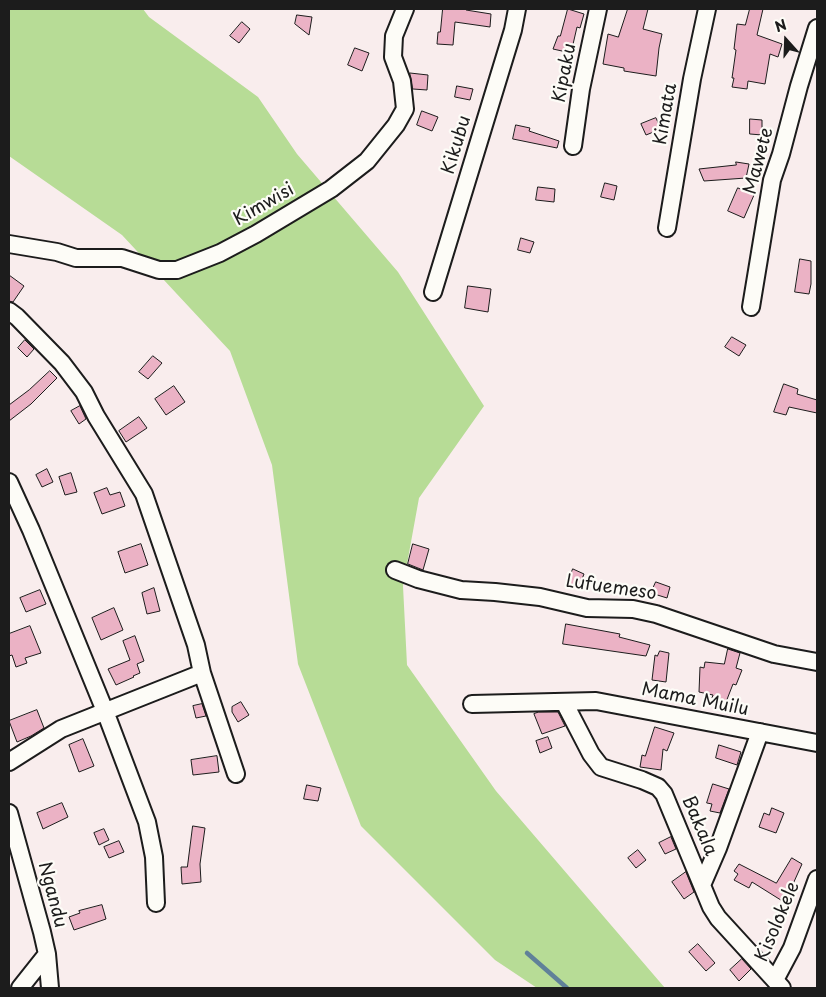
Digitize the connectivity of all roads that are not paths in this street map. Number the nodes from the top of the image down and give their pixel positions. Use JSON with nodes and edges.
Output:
{"nodes":[{"id":1,"x":405,"y":9,"type":"edge"},
{"id":2,"x":517,"y":9,"type":"edge"},
{"id":3,"x":598,"y":9,"type":"edge"},
{"id":4,"x":707,"y":9,"type":"edge"},
{"id":5,"x":817,"y":28,"type":"edge"},
{"id":6,"x":573,"y":146,"type":"dead end"},
{"id":7,"x":667,"y":228,"type":"dead end"},
{"id":8,"x":9,"y":244,"type":"edge"},
{"id":9,"x":433,"y":292,"type":"dead end"},
{"id":10,"x":751,"y":307,"type":"dead end"},
{"id":11,"x":9,"y":311,"type":"edge"},
{"id":12,"x":9,"y":482,"type":"edge"},
{"id":13,"x":395,"y":570,"type":"dead end"},
{"id":14,"x":817,"y":662,"type":"edge"},
{"id":15,"x":202,"y":674,"type":"junction"},
{"id":16,"x":564,"y":702,"type":"junction"},
{"id":17,"x":472,"y":704,"type":"dead end"},
{"id":18,"x":104,"y":712,"type":"junction"},
{"id":19,"x":760,"y":732,"type":"junction"},
{"id":20,"x":817,"y":743,"type":"edge"},
{"id":21,"x":9,"y":762,"type":"edge"},
{"id":22,"x":236,"y":774,"type":"dead end"},
{"id":23,"x":9,"y":813,"type":"edge"},
{"id":24,"x":817,"y":879,"type":"edge"},
{"id":25,"x":702,"y":885,"type":"junction"},
{"id":26,"x":156,"y":903,"type":"dead end"},
{"id":27,"x":47,"y":954,"type":"junction"},
{"id":28,"x":778,"y":984,"type":"edge"},
{"id":29,"x":20,"y":988,"type":"edge"},
{"id":30,"x":50,"y":988,"type":"edge"}],
"edges":[{"from":1,"to":8,"type":"street","name":"Kimwisi"},
{"from":2,"to":9,"type":"street","name":"Kikubu"},
{"from":3,"to":6,"type":"street","name":"Kipaku"},
{"from":4,"to":7,"type":"street","name":"Kimata"},
{"from":5,"to":10,"type":"street","name":"Mawete"},
{"from":11,"to":15,"type":"street"},
{"from":12,"to":18,"type":"street"},
{"from":13,"to":14,"type":"street","name":"Lufuemeso"},
{"from":15,"to":18,"type":"street"},
{"from":15,"to":22,"type":"street"},
{"from":16,"to":17,"type":"street","name":"Mama Muilu"},
{"from":16,"to":19,"type":"street","name":"Mama Muilu"},
{"from":16,"to":25,"type":"street","name":"Bakala"},
{"from":18,"to":21,"type":"street"},
{"from":18,"to":26,"type":"street"},
{"from":19,"to":20,"type":"street","name":"Mama Muilu"},
{"from":19,"to":25,"type":"street"},
{"from":23,"to":27,"type":"street","name":"Ngandu"},
{"from":24,"to":28,"type":"street","name":"Kisolokele"},
{"from":25,"to":28,"type":"street","name":"Bakala"},
{"from":27,"to":29,"type":"street"},
{"from":27,"to":30,"type":"street","name":"Ngandu"}]}
